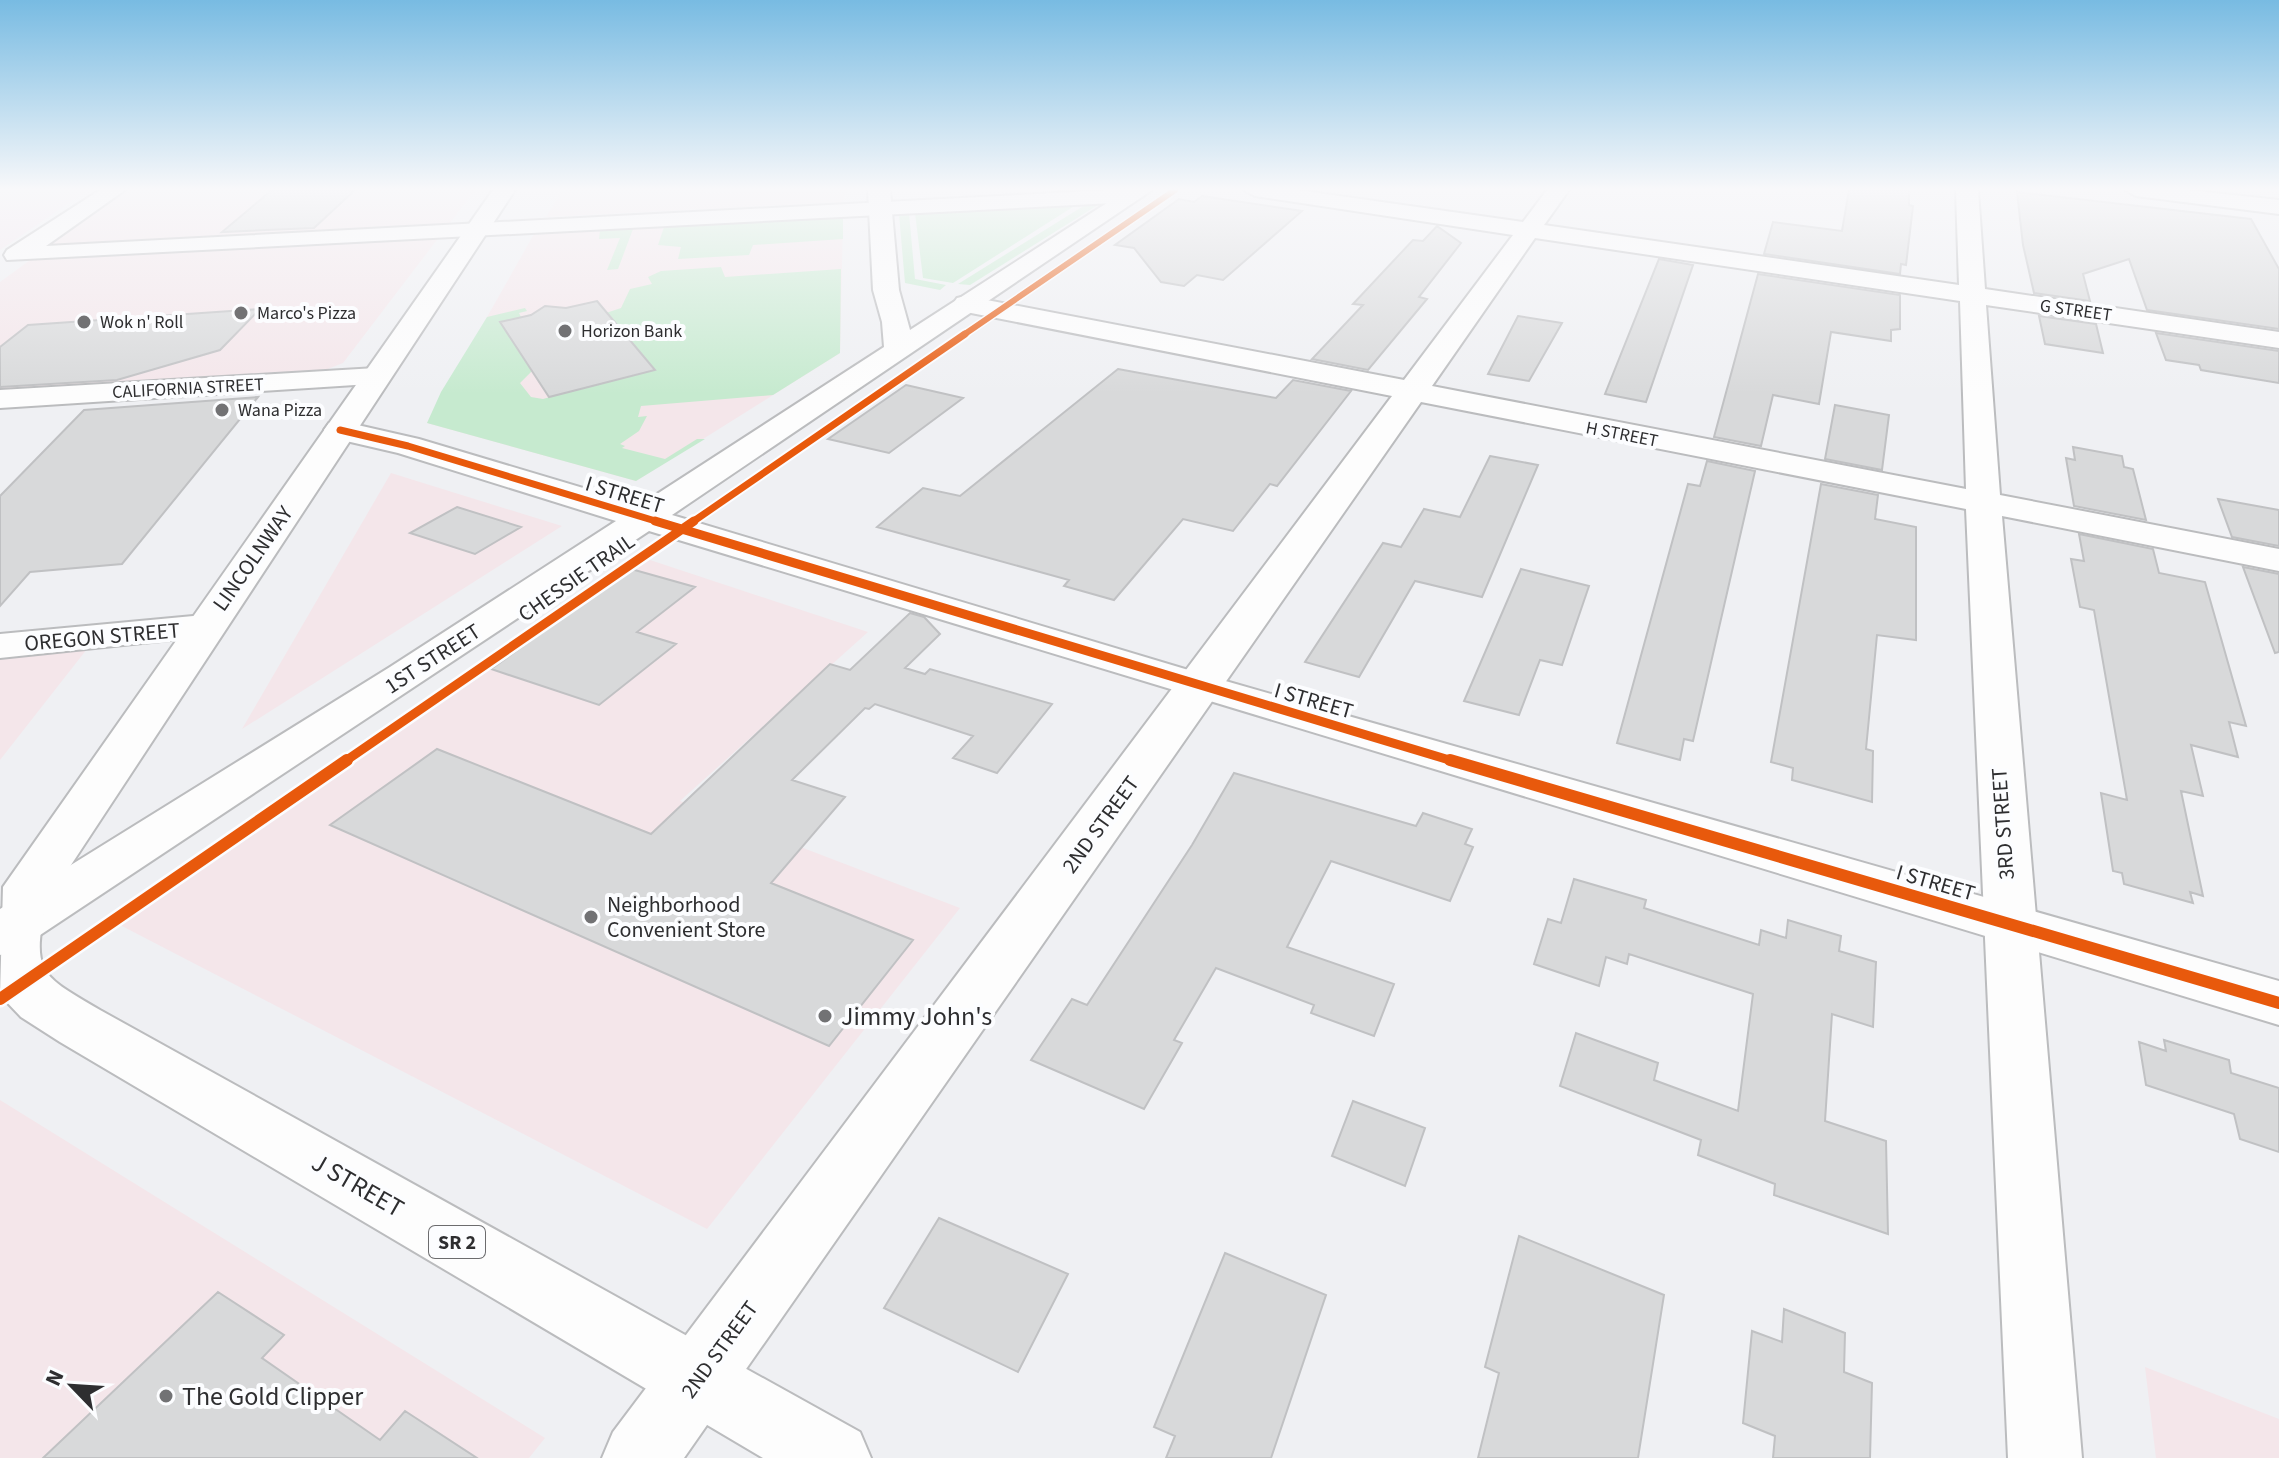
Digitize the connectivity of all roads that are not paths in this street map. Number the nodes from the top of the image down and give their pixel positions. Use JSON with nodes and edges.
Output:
{"nodes":[{"id":1,"x":51,"y":258,"type":"edge"},
{"id":2,"x":456,"y":258,"type":"edge"},
{"id":3,"x":884,"y":258,"type":"edge"},
{"id":4,"x":1036,"y":258,"type":"edge"},
{"id":5,"x":1509,"y":258,"type":"edge"},
{"id":6,"x":1720,"y":258,"type":"edge"},
{"id":7,"x":1970,"y":258,"type":"edge"},
{"id":8,"x":8,"y":261,"type":"edge"},
{"id":9,"x":1971,"y":295,"type":"junction"},
{"id":10,"x":966,"y":304,"type":"junction"},
{"id":11,"x":2279,"y":340,"type":"edge"},
{"id":12,"x":898,"y":350,"type":"junction"},
{"id":13,"x":376,"y":377,"type":"junction"},
{"id":14,"x":1411,"y":391,"type":"junction"},
{"id":15,"x":0,"y":399,"type":"edge"},
{"id":16,"x":340,"y":430,"type":"junction"},
{"id":17,"x":1983,"y":502,"type":"junction"},
{"id":18,"x":641,"y":520,"type":"junction"},
{"id":19,"x":2279,"y":560,"type":"edge"},
{"id":20,"x":204,"y":627,"type":"junction"},
{"id":21,"x":0,"y":646,"type":"edge"},
{"id":22,"x":1200,"y":687,"type":"junction"},
{"id":23,"x":2010,"y":924,"type":"junction"},
{"id":24,"x":3,"y":933,"type":"edge"},
{"id":25,"x":2279,"y":1003,"type":"edge"},
{"id":26,"x":696,"y":1379,"type":"junction"},
{"id":27,"x":639,"y":1458,"type":"edge"},
{"id":28,"x":834,"y":1458,"type":"edge"},
{"id":29,"x":2045,"y":1458,"type":"edge"}],
"edges":[{"from":1,"to":8,"type":"street"},
{"from":2,"to":13,"type":"street","name":"LINCOLNWAY","number":"SR 2"},
{"from":3,"to":12,"type":"street"},
{"from":4,"to":10,"type":"street","name":"1ST STREET"},
{"from":5,"to":14,"type":"street","name":"2ND STREET"},
{"from":6,"to":9,"type":"street","name":"G STREET"},
{"from":7,"to":9,"type":"street","name":"3RD STREET"},
{"from":9,"to":11,"type":"street","name":"G STREET"},
{"from":9,"to":17,"type":"street","name":"3RD STREET"},
{"from":10,"to":12,"type":"street","name":"1ST STREET"},
{"from":10,"to":14,"type":"street","name":"H STREET"},
{"from":12,"to":18,"type":"street","name":"1ST STREET"},
{"from":13,"to":15,"type":"street","name":"CALIFORNIA STREET"},
{"from":13,"to":16,"type":"street","name":"LINCOLNWAY","number":"SR 2"},
{"from":14,"to":17,"type":"street","name":"H STREET"},
{"from":14,"to":22,"type":"street","name":"2ND STREET"},
{"from":16,"to":18,"type":"street","name":"I STREET"},
{"from":16,"to":20,"type":"street","name":"LINCOLNWAY","number":"SR 2"},
{"from":17,"to":19,"type":"street","name":"H STREET"},
{"from":17,"to":23,"type":"street","name":"3RD STREET"},
{"from":18,"to":22,"type":"street","name":"I STREET"},
{"from":18,"to":24,"type":"street","name":"1ST STREET"},
{"from":20,"to":21,"type":"street","name":"OREGON STREET"},
{"from":20,"to":24,"type":"street","name":"LINCOLNWAY","number":"SR 2"},
{"from":22,"to":23,"type":"street","name":"I STREET"},
{"from":22,"to":26,"type":"street","name":"2ND STREET"},
{"from":23,"to":25,"type":"street","name":"I STREET"},
{"from":23,"to":29,"type":"street","name":"3RD STREET"},
{"from":24,"to":26,"type":"street","name":"J STREET","number":"SR 2"},
{"from":26,"to":27,"type":"street","name":"2ND STREET"},
{"from":26,"to":28,"type":"street","name":"J STREET","number":"SR 2"}]}
